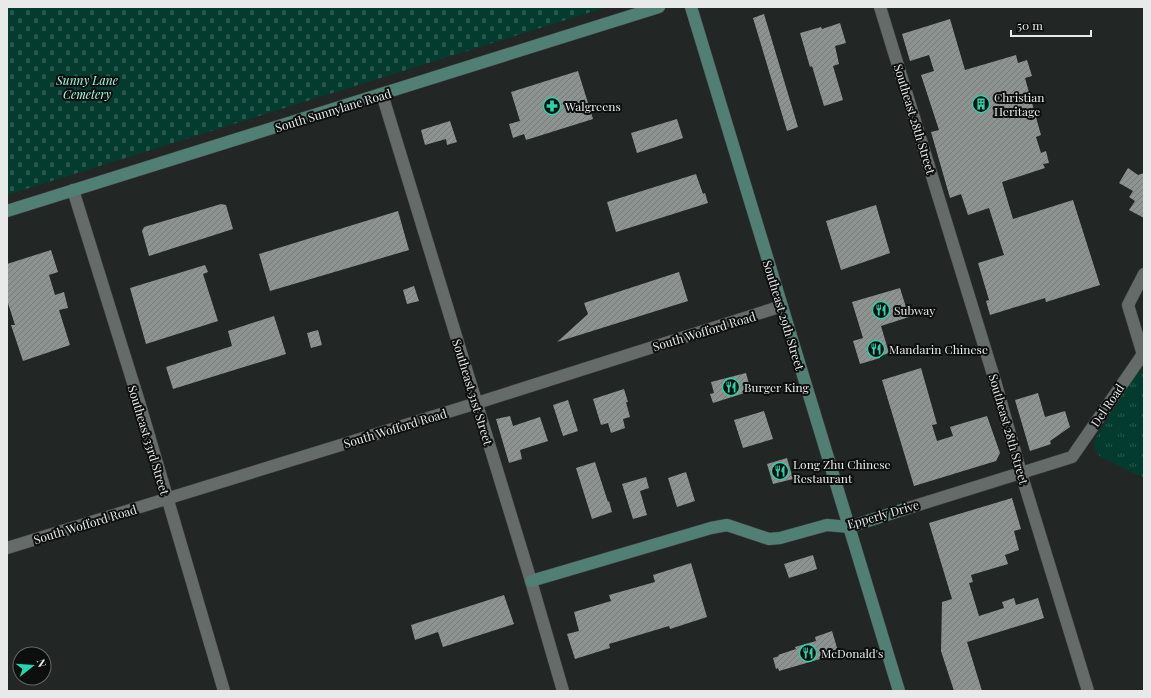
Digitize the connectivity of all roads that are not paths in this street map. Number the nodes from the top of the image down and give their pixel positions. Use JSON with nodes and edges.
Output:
{"nodes":[{"id":1,"x":659,"y":7,"type":"edge"},
{"id":2,"x":691,"y":7,"type":"edge"},
{"id":3,"x":880,"y":7,"type":"edge"},
{"id":4,"x":382,"y":94,"type":"junction"},
{"id":5,"x":73,"y":190,"type":"junction"},
{"id":6,"x":7,"y":211,"type":"edge"},
{"id":7,"x":1144,"y":274,"type":"edge"},
{"id":8,"x":782,"y":306,"type":"junction"},
{"id":9,"x":1143,"y":356,"type":"edge"},
{"id":10,"x":476,"y":403,"type":"junction"},
{"id":11,"x":1072,"y":457,"type":"joint"},
{"id":12,"x":1021,"y":473,"type":"junction"},
{"id":13,"x":167,"y":499,"type":"junction"},
{"id":14,"x":902,"y":510,"type":"joint"},
{"id":15,"x":849,"y":527,"type":"junction"},
{"id":16,"x":7,"y":548,"type":"edge"},
{"id":17,"x":531,"y":581,"type":"junction"},
{"id":18,"x":224,"y":691,"type":"edge"},
{"id":19,"x":563,"y":691,"type":"edge"},
{"id":20,"x":899,"y":691,"type":"edge"},
{"id":21,"x":1088,"y":691,"type":"edge"}],
"edges":[{"from":1,"to":4,"type":"main road","name":"South Sunnylane Road"},
{"from":2,"to":8,"type":"main road","name":"Southeast 29th Street"},
{"from":3,"to":12,"type":"street","name":"Southeast 28th Street"},
{"from":4,"to":5,"type":"main road","name":"South Sunnylane Road"},
{"from":4,"to":10,"type":"street","name":"Southeast 31st Street"},
{"from":5,"to":6,"type":"main road","name":"South Sunnylane Road"},
{"from":5,"to":13,"type":"street","name":"Southeast 33rd Street"},
{"from":7,"to":9,"type":"street"},
{"from":8,"to":10,"type":"street","name":"South Wofford Road"},
{"from":8,"to":15,"type":"main road","name":"Southeast 29th Street"},
{"from":9,"to":11,"type":"street","name":"Del Road"},
{"from":10,"to":13,"type":"street","name":"South Wofford Road"},
{"from":10,"to":17,"type":"street","name":"Southeast 31st Street"},
{"from":11,"to":12,"type":"street","name":"Epperly Drive"},
{"from":12,"to":14,"type":"street","name":"Epperly Drive"},
{"from":12,"to":21,"type":"street","name":"Southeast 28th Street"},
{"from":13,"to":16,"type":"street","name":"South Wofford Road"},
{"from":13,"to":18,"type":"street","name":"Southeast 33rd Street"},
{"from":14,"to":15,"type":"main road","name":"Epperly Drive"},
{"from":15,"to":17,"type":"main road","name":"Epperly Drive"},
{"from":15,"to":20,"type":"main road","name":"Southeast 29th Street"},
{"from":17,"to":19,"type":"street","name":"Southeast 31st Street"}]}
